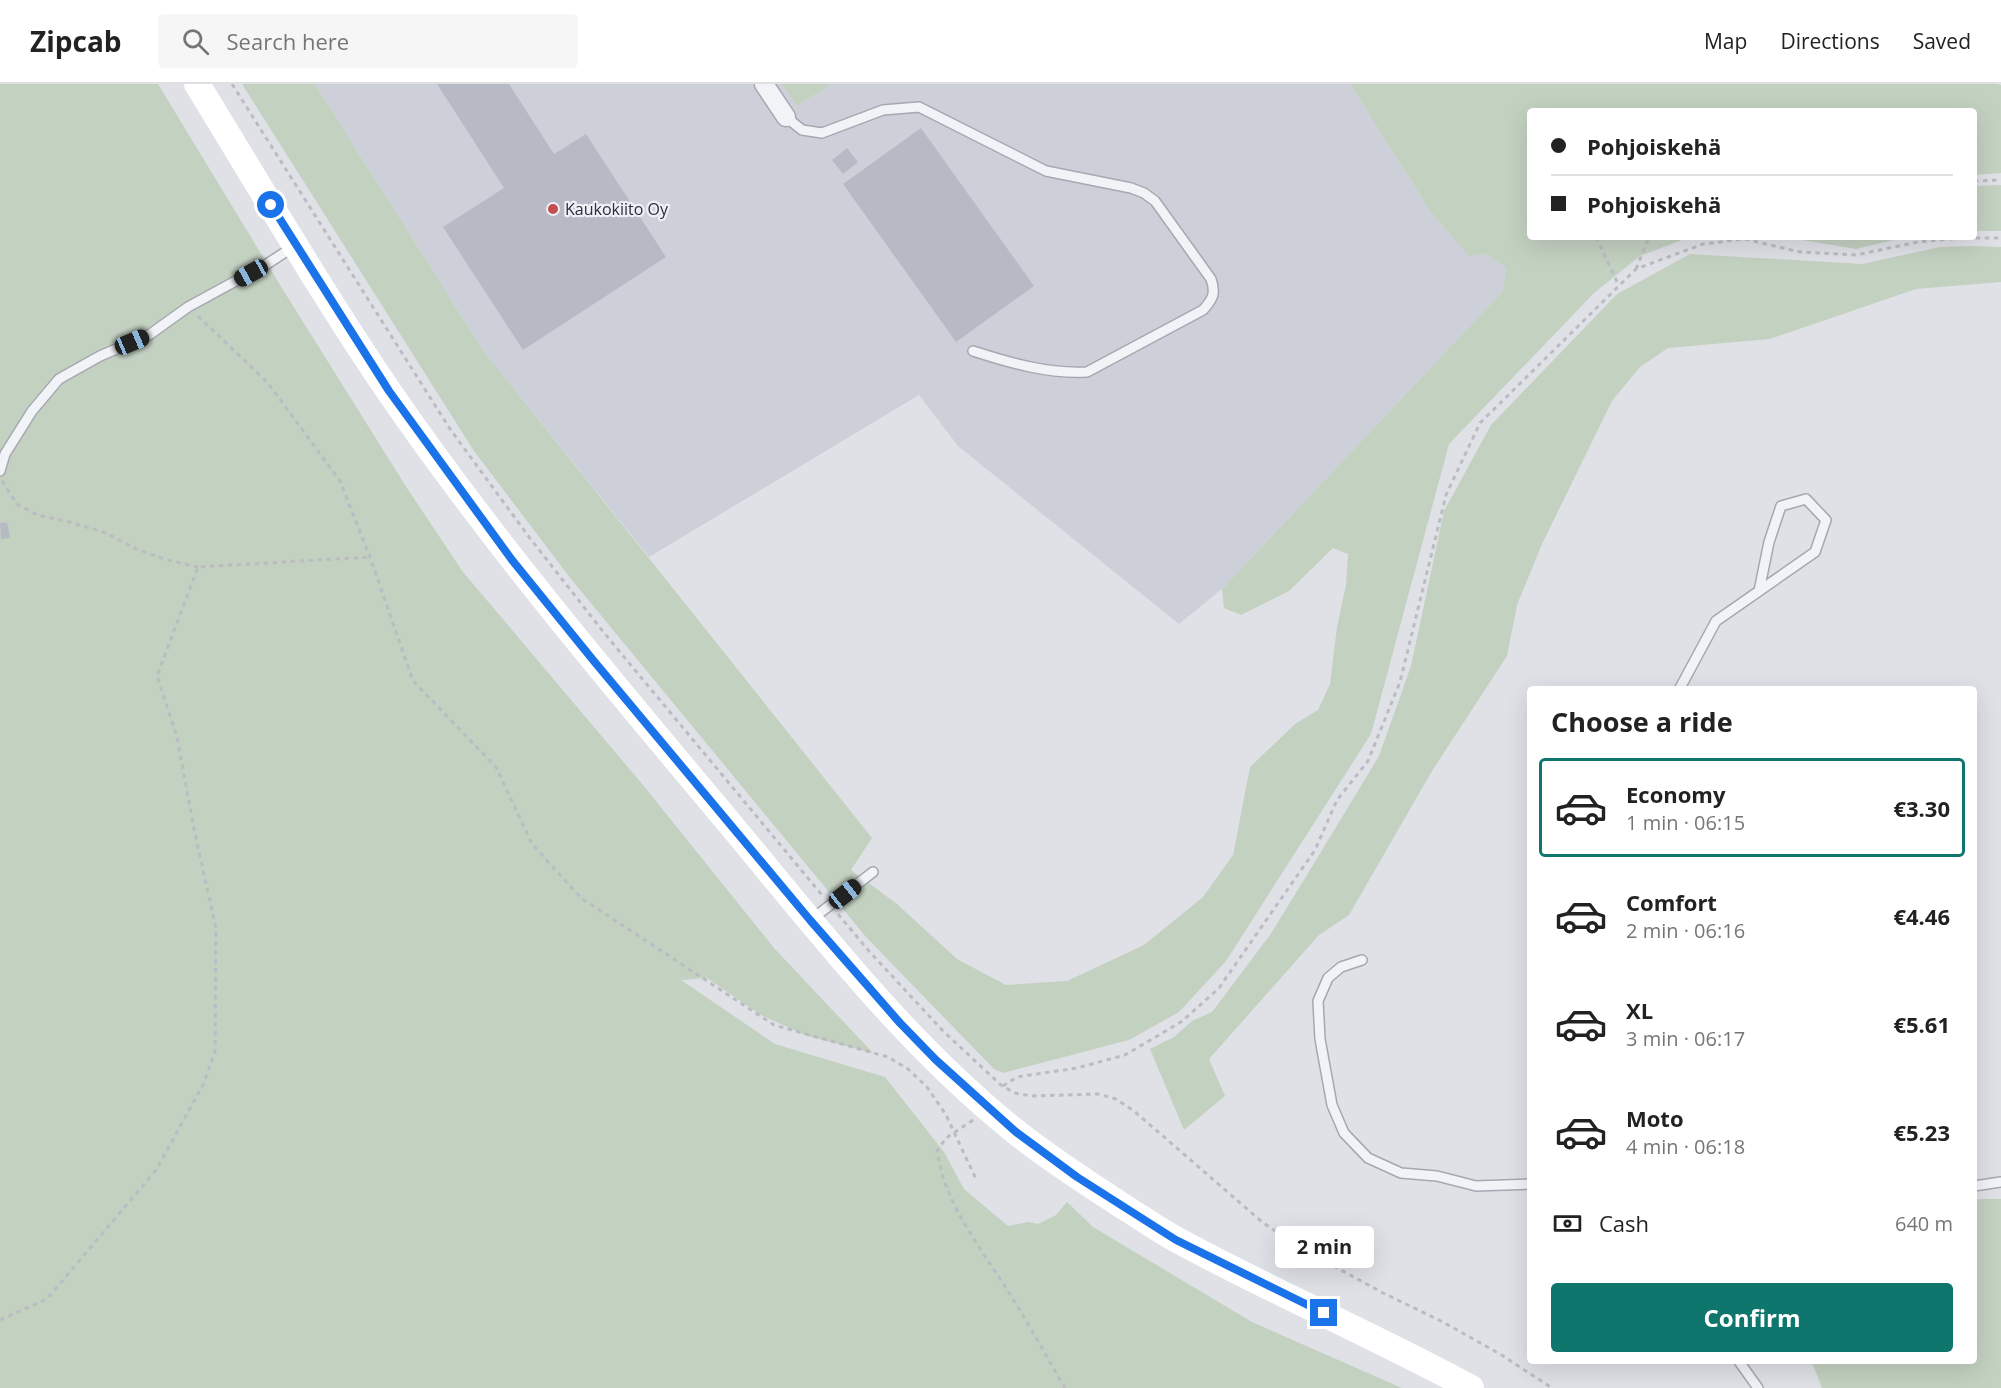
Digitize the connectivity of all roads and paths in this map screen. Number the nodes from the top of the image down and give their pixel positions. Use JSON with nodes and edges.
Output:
{"nodes":[{"id":1,"x":197,"y":84,"type":"edge"},
{"id":2,"x":232,"y":84,"type":"edge"},
{"id":3,"x":764,"y":84,"type":"edge"},
{"id":4,"x":786,"y":117,"type":"joint"},
{"id":5,"x":2001,"y":180,"type":"edge"},
{"id":6,"x":1977,"y":181,"type":"edge"},
{"id":7,"x":1977,"y":238,"type":"edge"},
{"id":8,"x":2001,"y":238,"type":"edge"},
{"id":9,"x":1597,"y":240,"type":"edge"},
{"id":10,"x":1648,"y":240,"type":"edge"},
{"id":11,"x":1737,"y":240,"type":"edge"},
{"id":12,"x":1749,"y":240,"type":"edge"},
{"id":13,"x":1940,"y":240,"type":"edge"},
{"id":14,"x":295,"y":245,"type":"junction"},
{"id":15,"x":1636,"y":269,"type":"junction"},
{"id":16,"x":1619,"y":285,"type":"junction"},
{"id":17,"x":188,"y":307,"type":"junction"},
{"id":18,"x":973,"y":351,"type":"dead end"},
{"id":19,"x":0,"y":471,"type":"edge"},
{"id":20,"x":0,"y":478,"type":"edge"},
{"id":21,"x":370,"y":557,"type":"junction"},
{"id":22,"x":198,"y":567,"type":"junction"},
{"id":23,"x":1759,"y":591,"type":"junction"},
{"id":24,"x":1681,"y":686,"type":"edge"},
{"id":25,"x":873,"y":872,"type":"dead end"},
{"id":26,"x":831,"y":906,"type":"junction"},
{"id":27,"x":810,"y":920,"type":"junction"},
{"id":28,"x":1362,"y":960,"type":"dead end"},
{"id":29,"x":1002,"y":1086,"type":"junction"},
{"id":30,"x":955,"y":1130,"type":"junction"},
{"id":31,"x":976,"y":1179,"type":"dead end"},
{"id":32,"x":2001,"y":1182,"type":"edge"},
{"id":33,"x":1527,"y":1184,"type":"edge"},
{"id":34,"x":1977,"y":1185,"type":"edge"},
{"id":35,"x":0,"y":1320,"type":"edge"},
{"id":36,"x":1741,"y":1364,"type":"edge"},
{"id":37,"x":1065,"y":1388,"type":"edge"},
{"id":38,"x":1471,"y":1388,"type":"edge"},
{"id":39,"x":1552,"y":1388,"type":"edge"},
{"id":40,"x":1758,"y":1388,"type":"edge"}],
"edges":[{"from":1,"to":14,"type":"main road"},
{"from":2,"to":26,"type":"path"},
{"from":3,"to":4,"type":"street"},
{"from":4,"to":18,"type":"lane"},
{"from":5,"to":6,"type":"path"},
{"from":7,"to":8,"type":"path"},
{"from":9,"to":16,"type":"path"},
{"from":10,"to":15,"type":"path"},
{"from":11,"to":15,"type":"path"},
{"from":12,"to":13,"type":"path"},
{"from":14,"to":17,"type":"lane"},
{"from":14,"to":27,"type":"main road"},
{"from":15,"to":16,"type":"path"},
{"from":16,"to":29,"type":"path"},
{"from":17,"to":19,"type":"lane"},
{"from":17,"to":21,"type":"path"},
{"from":20,"to":22,"type":"path"},
{"from":21,"to":22,"type":"path"},
{"from":21,"to":30,"type":"path"},
{"from":22,"to":35,"type":"path"},
{"from":23,"to":23,"type":"lane"},
{"from":23,"to":24,"type":"lane"},
{"from":25,"to":26,"type":"lane"},
{"from":26,"to":27,"type":"lane"},
{"from":26,"to":29,"type":"path"},
{"from":27,"to":38,"type":"main road"},
{"from":28,"to":33,"type":"lane"},
{"from":29,"to":39,"type":"path"},
{"from":30,"to":31,"type":"path"},
{"from":30,"to":37,"type":"path"},
{"from":32,"to":34,"type":"lane"},
{"from":36,"to":40,"type":"lane"}]}
